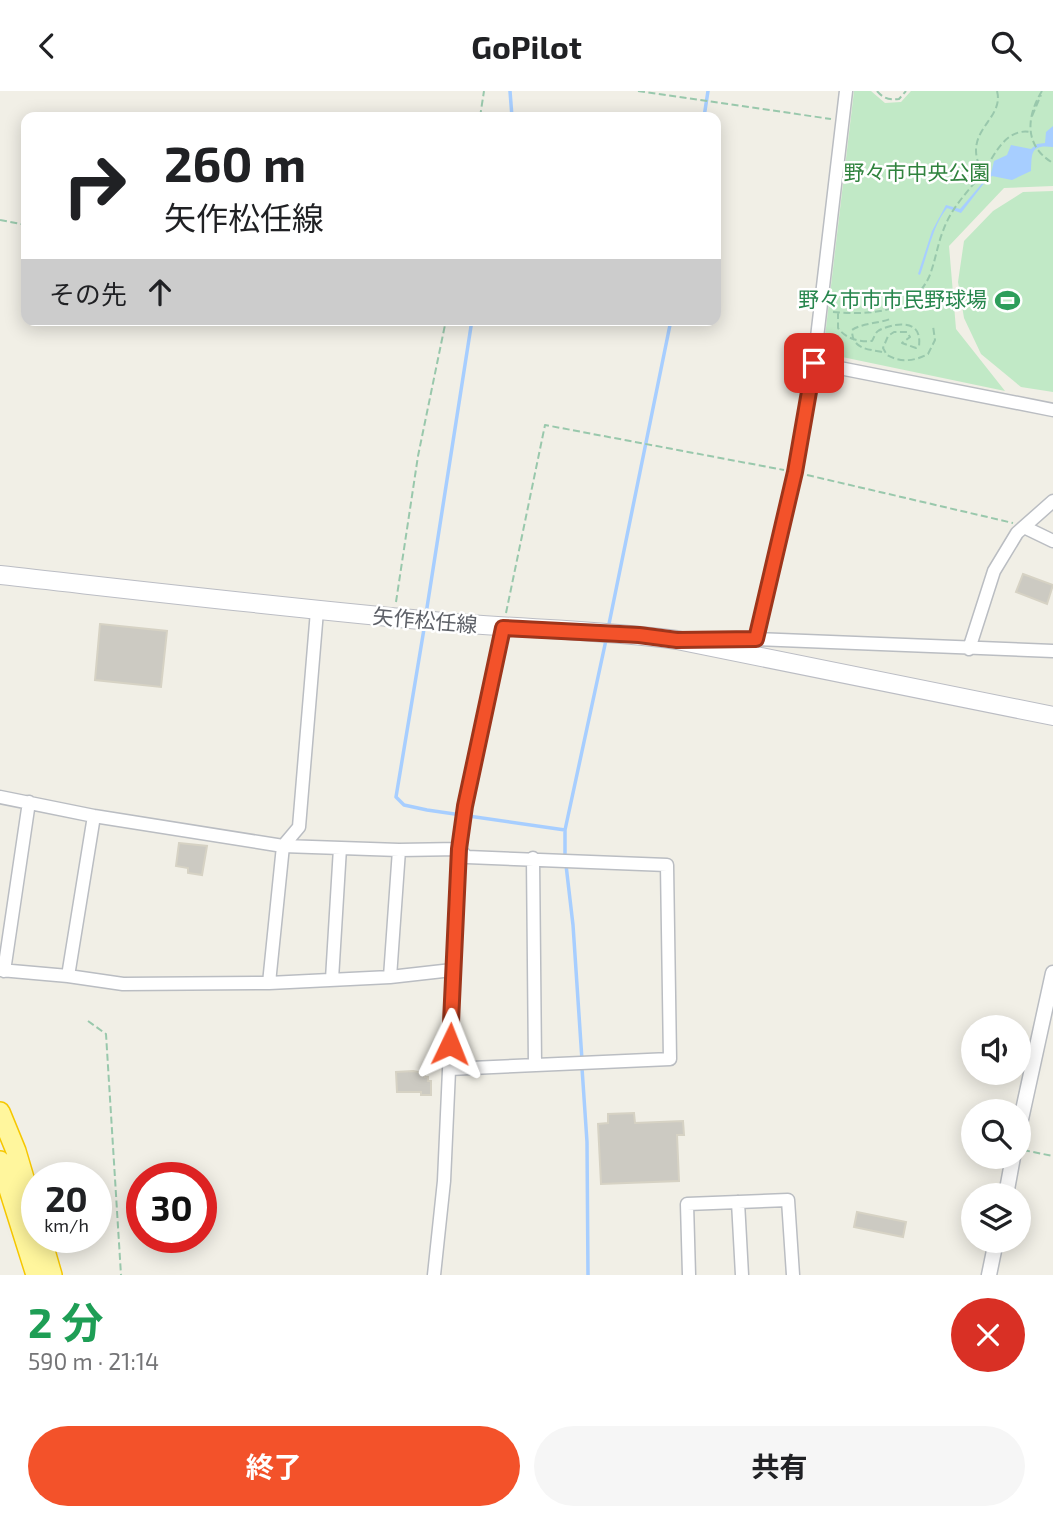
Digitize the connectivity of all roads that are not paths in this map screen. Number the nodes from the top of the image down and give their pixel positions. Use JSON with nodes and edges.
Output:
{"nodes":[{"id":1,"x":846,"y":91,"type":"edge"},
{"id":2,"x":814,"y":363,"type":"junction"},
{"id":3,"x":1053,"y":410,"type":"edge"},
{"id":4,"x":1053,"y":501,"type":"edge"},
{"id":5,"x":1024,"y":527,"type":"junction"},
{"id":6,"x":1053,"y":541,"type":"edge"},
{"id":7,"x":0,"y":575,"type":"edge"},
{"id":8,"x":317,"y":611,"type":"junction"},
{"id":9,"x":503,"y":628,"type":"junction"},
{"id":10,"x":756,"y":639,"type":"junction"},
{"id":11,"x":677,"y":640,"type":"junction"},
{"id":12,"x":969,"y":649,"type":"junction"},
{"id":13,"x":1053,"y":650,"type":"edge"},
{"id":14,"x":1053,"y":716,"type":"edge"},
{"id":15,"x":0,"y":797,"type":"edge"},
{"id":16,"x":29,"y":802,"type":"junction"},
{"id":17,"x":94,"y":816,"type":"junction"},
{"id":18,"x":460,"y":843,"type":"junction"},
{"id":19,"x":283,"y":846,"type":"junction"},
{"id":20,"x":340,"y":848,"type":"junction"},
{"id":21,"x":399,"y":850,"type":"junction"},
{"id":22,"x":533,"y":858,"type":"junction"},
{"id":23,"x":452,"y":969,"type":"junction"},
{"id":24,"x":2,"y":971,"type":"edge"},
{"id":25,"x":1053,"y":973,"type":"edge"},
{"id":26,"x":68,"y":976,"type":"junction"},
{"id":27,"x":390,"y":977,"type":"junction"},
{"id":28,"x":332,"y":979,"type":"junction"},
{"id":29,"x":268,"y":982,"type":"junction"},
{"id":30,"x":535,"y":1065,"type":"junction"},
{"id":31,"x":449,"y":1069,"type":"junction"},
{"id":32,"x":1025,"y":1099,"type":"edge"},
{"id":33,"x":0,"y":1112,"type":"edge"},
{"id":34,"x":0,"y":1160,"type":"edge"},
{"id":35,"x":21,"y":1168,"type":"edge"},
{"id":36,"x":738,"y":1202,"type":"junction"},
{"id":37,"x":46,"y":1253,"type":"edge"},
{"id":38,"x":994,"y":1253,"type":"edge"},
{"id":39,"x":36,"y":1275,"type":"edge"},
{"id":40,"x":52,"y":1275,"type":"edge"},
{"id":41,"x":433,"y":1275,"type":"edge"},
{"id":42,"x":689,"y":1275,"type":"edge"},
{"id":43,"x":742,"y":1275,"type":"edge"},
{"id":44,"x":793,"y":1275,"type":"edge"},
{"id":45,"x":989,"y":1275,"type":"edge"}],
"edges":[{"from":1,"to":2,"type":"street"},
{"from":2,"to":3,"type":"street"},
{"from":2,"to":10,"type":"street"},
{"from":4,"to":5,"type":"street"},
{"from":5,"to":6,"type":"street"},
{"from":5,"to":12,"type":"street"},
{"from":7,"to":8,"type":"main road","name":"矢作松任線"},
{"from":8,"to":9,"type":"main road","name":"矢作松任線"},
{"from":8,"to":19,"type":"street"},
{"from":9,"to":11,"type":"main road","name":"矢作松任線"},
{"from":9,"to":18,"type":"street"},
{"from":10,"to":11,"type":"street"},
{"from":10,"to":12,"type":"street"},
{"from":11,"to":14,"type":"main road","name":"矢作松任線"},
{"from":12,"to":13,"type":"street"},
{"from":15,"to":16,"type":"street"},
{"from":16,"to":17,"type":"street"},
{"from":16,"to":24,"type":"street"},
{"from":17,"to":19,"type":"street"},
{"from":17,"to":26,"type":"street"},
{"from":18,"to":21,"type":"street"},
{"from":18,"to":22,"type":"street"},
{"from":18,"to":23,"type":"street"},
{"from":19,"to":20,"type":"street"},
{"from":19,"to":29,"type":"street"},
{"from":20,"to":21,"type":"street"},
{"from":20,"to":28,"type":"street"},
{"from":21,"to":27,"type":"street"},
{"from":22,"to":30,"type":"street"},
{"from":22,"to":30,"type":"street"},
{"from":23,"to":27,"type":"street"},
{"from":23,"to":31,"type":"street"},
{"from":24,"to":26,"type":"street"},
{"from":25,"to":32,"type":"street"},
{"from":26,"to":29,"type":"street"},
{"from":27,"to":28,"type":"street"},
{"from":28,"to":29,"type":"street"},
{"from":30,"to":31,"type":"street"},
{"from":31,"to":41,"type":"street"},
{"from":33,"to":35,"type":"highway"},
{"from":34,"to":39,"type":"highway"},
{"from":36,"to":42,"type":"street"},
{"from":36,"to":43,"type":"street"},
{"from":36,"to":44,"type":"street"},
{"from":37,"to":40,"type":"highway"},
{"from":38,"to":45,"type":"street"}]}
